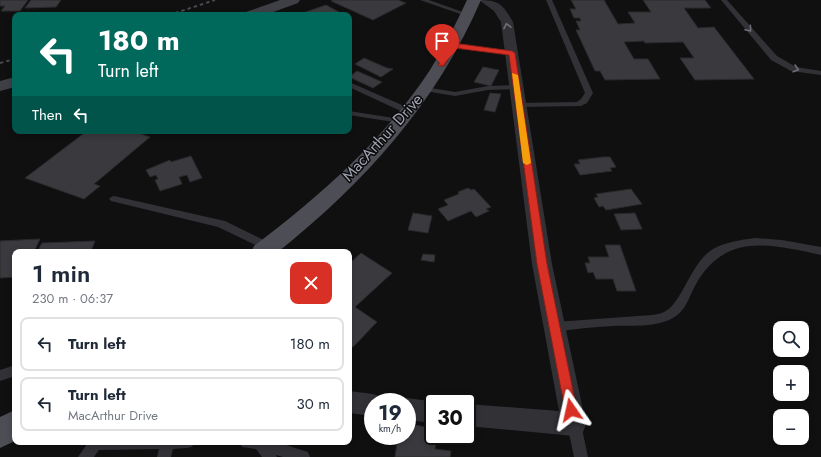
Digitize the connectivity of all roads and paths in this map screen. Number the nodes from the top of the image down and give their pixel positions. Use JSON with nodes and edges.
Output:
{"nodes":[{"id":1,"x":293,"y":0,"type":"edge"},
{"id":2,"x":423,"y":0,"type":"edge"},
{"id":3,"x":485,"y":0,"type":"edge"},
{"id":4,"x":549,"y":0,"type":"edge"},
{"id":5,"x":724,"y":0,"type":"edge"},
{"id":6,"x":471,"y":8,"type":"edge"},
{"id":7,"x":259,"y":12,"type":"edge"},
{"id":8,"x":453,"y":45,"type":"junction"},
{"id":9,"x":512,"y":53,"type":"junction"},
{"id":10,"x":821,"y":73,"type":"edge"},
{"id":11,"x":12,"y":83,"type":"edge"},
{"id":12,"x":0,"y":86,"type":"edge"},
{"id":13,"x":352,"y":86,"type":"edge"},
{"id":14,"x":516,"y":87,"type":"junction"},
{"id":15,"x":425,"y":89,"type":"junction"},
{"id":16,"x":518,"y":105,"type":"junction"},
{"id":17,"x":352,"y":113,"type":"edge"},
{"id":18,"x":404,"y":116,"type":"junction"},
{"id":19,"x":114,"y":199,"type":"dead end"},
{"id":20,"x":263,"y":249,"type":"edge"},
{"id":21,"x":266,"y":249,"type":"edge"},
{"id":22,"x":821,"y":251,"type":"edge"},
{"id":23,"x":554,"y":327,"type":"junction"},
{"id":24,"x":12,"y":371,"type":"edge"},
{"id":25,"x":0,"y":376,"type":"edge"},
{"id":26,"x":352,"y":402,"type":"edge"},
{"id":27,"x":364,"y":404,"type":"edge"},
{"id":28,"x":476,"y":416,"type":"edge"},
{"id":29,"x":574,"y":424,"type":"junction"},
{"id":30,"x":12,"y":426,"type":"edge"},
{"id":31,"x":0,"y":434,"type":"edge"},
{"id":32,"x":94,"y":445,"type":"edge"},
{"id":33,"x":167,"y":445,"type":"edge"},
{"id":34,"x":256,"y":445,"type":"edge"},
{"id":35,"x":261,"y":445,"type":"edge"},
{"id":36,"x":85,"y":457,"type":"edge"},
{"id":37,"x":164,"y":457,"type":"edge"},
{"id":38,"x":270,"y":457,"type":"edge"},
{"id":39,"x":302,"y":457,"type":"edge"},
{"id":40,"x":581,"y":457,"type":"edge"}],
"edges":[{"from":1,"to":7,"type":"street"},
{"from":2,"to":6,"type":"lane"},
{"from":9,"to":3,"type":"street","one_way":true},
{"from":4,"to":16,"type":"lane"},
{"from":5,"to":10,"type":"lane","one_way":true},
{"from":6,"to":8,"type":"main road","name":"MacArthur Drive"},
{"from":8,"to":9,"type":"lane"},
{"from":8,"to":15,"type":"main road","name":"MacArthur Drive"},
{"from":9,"to":14,"type":"street"},
{"from":11,"to":12,"type":"street"},
{"from":13,"to":18,"type":"lane"},
{"from":14,"to":15,"type":"lane"},
{"from":14,"to":16,"type":"street"},
{"from":15,"to":18,"type":"main road","name":"MacArthur Drive"},
{"from":16,"to":23,"type":"street"},
{"from":17,"to":18,"type":"lane"},
{"from":18,"to":21,"type":"main road","name":"MacArthur Drive"},
{"from":19,"to":20,"type":"lane"},
{"from":22,"to":23,"type":"lane"},
{"from":23,"to":29,"type":"street"},
{"from":24,"to":25,"type":"lane"},
{"from":26,"to":27,"type":"street"},
{"from":28,"to":29,"type":"street"},
{"from":29,"to":40,"type":"lane"},
{"from":30,"to":31,"type":"main road"},
{"from":32,"to":36,"type":"lane"},
{"from":33,"to":37,"type":"lane"},
{"from":34,"to":38,"type":"lane"},
{"from":35,"to":39,"type":"lane"}]}
